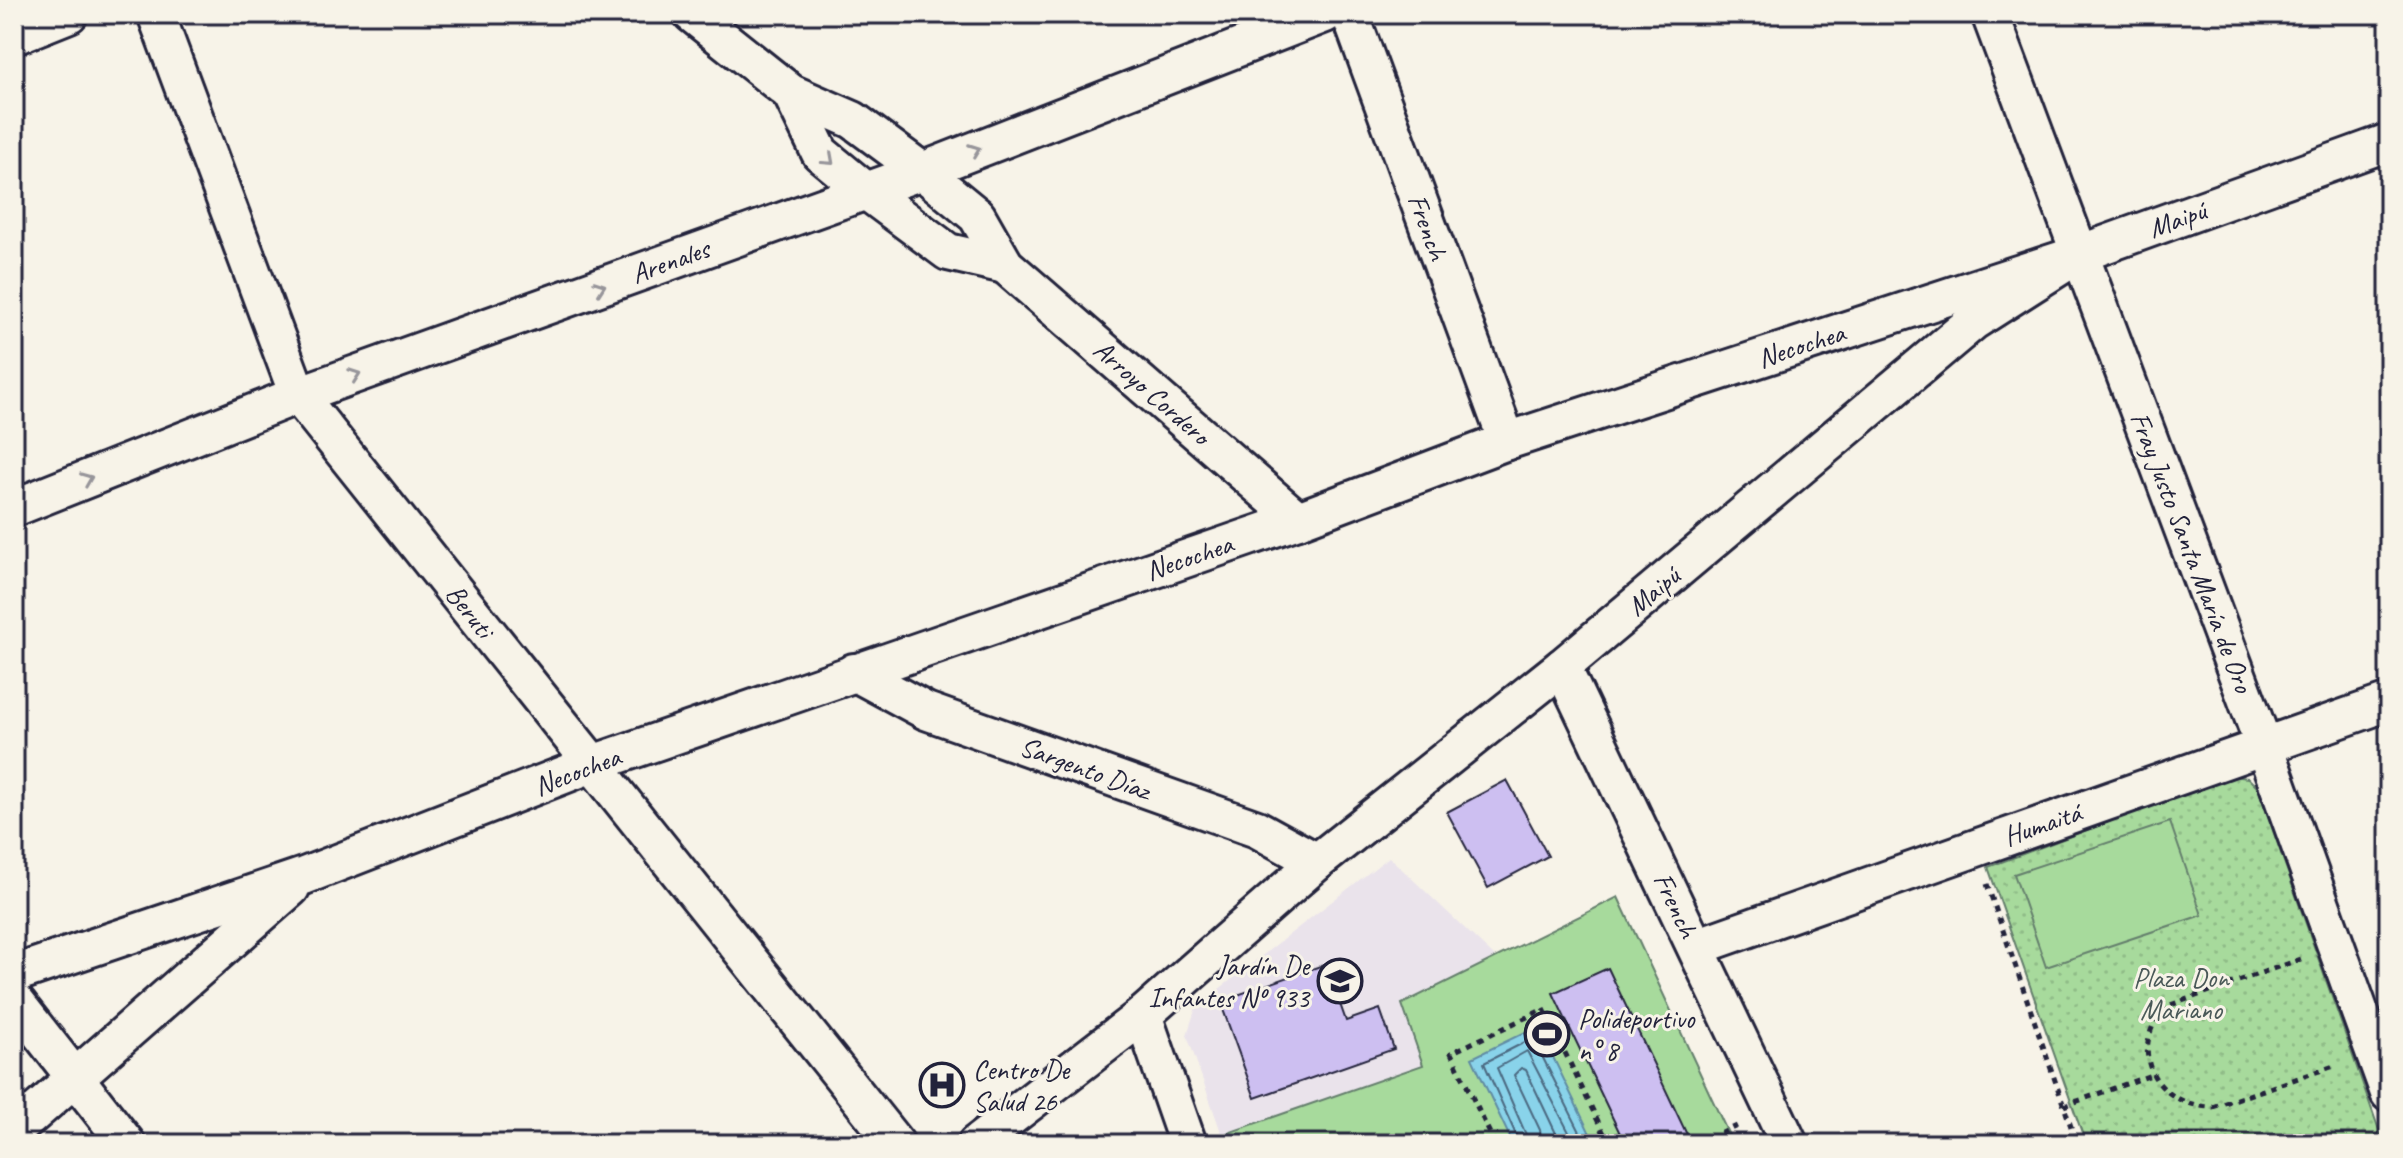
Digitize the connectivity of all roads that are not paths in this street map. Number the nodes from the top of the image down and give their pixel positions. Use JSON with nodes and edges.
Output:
{"nodes":[{"id":1,"x":69,"y":14,"type":"edge"},
{"id":2,"x":156,"y":14,"type":"edge"},
{"id":3,"x":692,"y":14,"type":"edge"},
{"id":4,"x":1325,"y":14,"type":"edge"},
{"id":5,"x":1350,"y":14,"type":"edge"},
{"id":6,"x":1990,"y":14,"type":"edge"},
{"id":7,"x":14,"y":36,"type":"edge"},
{"id":8,"x":791,"y":93,"type":"junction"},
{"id":9,"x":2389,"y":142,"type":"edge"},
{"id":10,"x":922,"y":171,"type":"junction"},
{"id":11,"x":866,"y":191,"type":"junction"},
{"id":12,"x":2079,"y":254,"type":"junction"},
{"id":13,"x":1005,"y":265,"type":"junction"},
{"id":14,"x":298,"y":395,"type":"junction"},
{"id":15,"x":1507,"y":441,"type":"junction"},
{"id":16,"x":14,"y":508,"type":"edge"},
{"id":17,"x":1298,"y":520,"type":"junction"},
{"id":18,"x":1562,"y":667,"type":"junction"},
{"id":19,"x":854,"y":672,"type":"junction"},
{"id":20,"x":2389,"y":702,"type":"edge"},
{"id":21,"x":2264,"y":746,"type":"junction"},
{"id":22,"x":592,"y":764,"type":"junction"},
{"id":23,"x":1317,"y":862,"type":"junction"},
{"id":24,"x":304,"y":876,"type":"junction"},
{"id":25,"x":1696,"y":947,"type":"junction"},
{"id":26,"x":14,"y":974,"type":"edge"},
{"id":27,"x":14,"y":1000,"type":"edge"},
{"id":28,"x":1143,"y":1015,"type":"junction"},
{"id":29,"x":76,"y":1080,"type":"junction"},
{"id":30,"x":2389,"y":1093,"type":"edge"},
{"id":31,"x":14,"y":1131,"type":"edge"},
{"id":32,"x":127,"y":1144,"type":"edge"},
{"id":33,"x":896,"y":1144,"type":"edge"},
{"id":34,"x":976,"y":1144,"type":"edge"},
{"id":35,"x":1188,"y":1144,"type":"edge"},
{"id":36,"x":1789,"y":1144,"type":"edge"}],
"edges":[{"from":1,"to":7,"type":"street"},
{"from":2,"to":14,"type":"street","name":"Beruti"},
{"from":3,"to":8,"type":"street","name":"Arroyo Cordero"},
{"from":10,"to":4,"type":"street","name":"Arenales","one_way":true},
{"from":5,"to":15,"type":"street","name":"French"},
{"from":6,"to":12,"type":"street","name":"Fray Justo Santa María de Oro"},
{"from":8,"to":10,"type":"street","name":"Arroyo Cordero"},
{"from":8,"to":11,"type":"street","name":"Arroyo Cordero","one_way":true},
{"from":9,"to":12,"type":"street","name":"Maipú"},
{"from":10,"to":11,"type":"street","name":"Arenales"},
{"from":10,"to":13,"type":"street","name":"Arroyo Cordero"},
{"from":11,"to":13,"type":"street","name":"Arroyo Cordero"},
{"from":14,"to":11,"type":"street","name":"Arenales","one_way":true},
{"from":12,"to":15,"type":"street","name":"Necochea"},
{"from":12,"to":18,"type":"street","name":"Maipú"},
{"from":12,"to":21,"type":"street","name":"Fray Justo Santa María de Oro"},
{"from":13,"to":17,"type":"street","name":"Arroyo Cordero"},
{"from":16,"to":14,"type":"street","name":"Arenales","one_way":true},
{"from":14,"to":22,"type":"street","name":"Beruti"},
{"from":15,"to":17,"type":"street","name":"Necochea"},
{"from":17,"to":19,"type":"street","name":"Necochea"},
{"from":18,"to":23,"type":"street","name":"Maipú"},
{"from":18,"to":25,"type":"street","name":"French"},
{"from":19,"to":22,"type":"street","name":"Necochea"},
{"from":19,"to":23,"type":"street","name":"Sargento Díaz"},
{"from":20,"to":21,"type":"street","name":"Humaitá"},
{"from":21,"to":25,"type":"street","name":"Humaitá"},
{"from":21,"to":30,"type":"street","name":"Fray Justo Santa María de Oro"},
{"from":22,"to":24,"type":"street","name":"Necochea"},
{"from":22,"to":33,"type":"street","name":"Beruti"},
{"from":23,"to":28,"type":"street","name":"Maipú"},
{"from":24,"to":26,"type":"street","name":"Necochea"},
{"from":24,"to":29,"type":"street","name":"Necochea"},
{"from":25,"to":36,"type":"street","name":"French"},
{"from":27,"to":29,"type":"street"},
{"from":28,"to":34,"type":"street","name":"Maipú"},
{"from":28,"to":35,"type":"street"},
{"from":29,"to":31,"type":"street","name":"Necochea"},
{"from":29,"to":32,"type":"street"}]}
